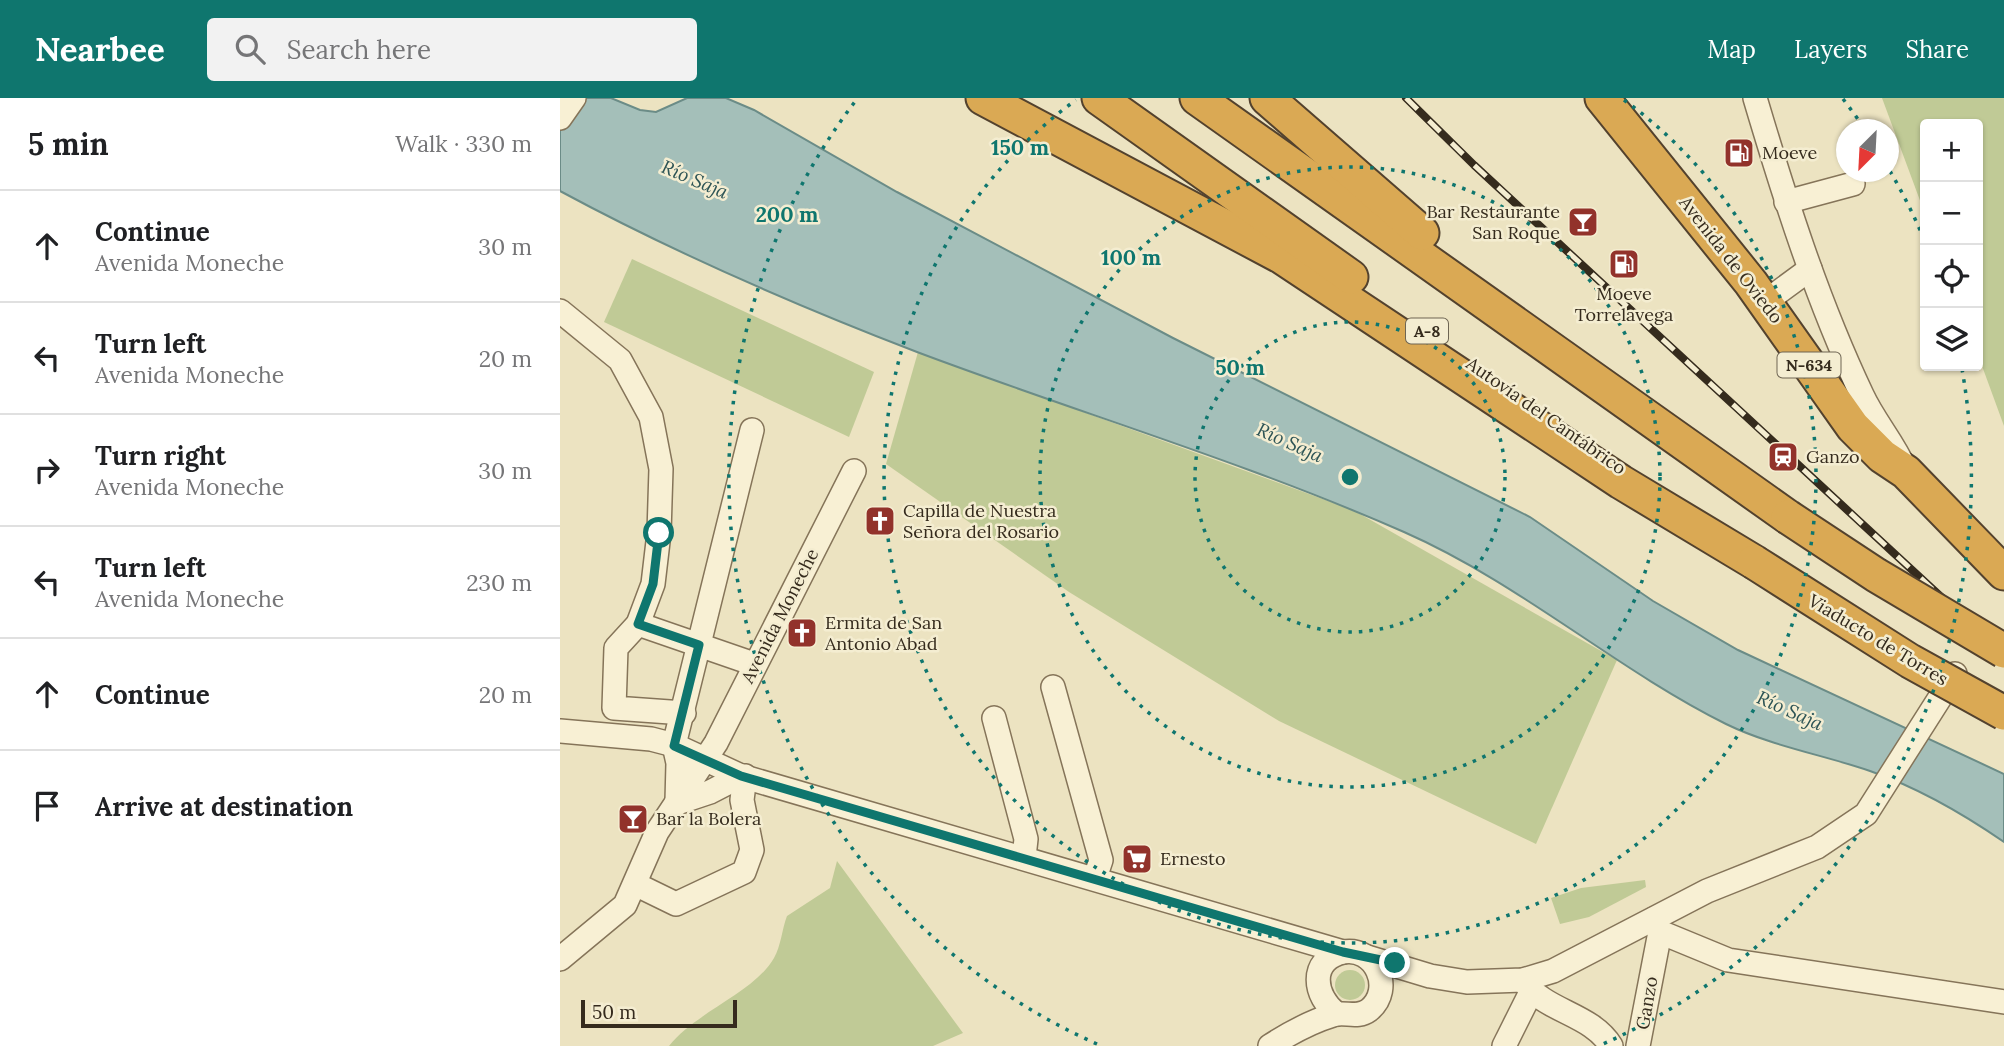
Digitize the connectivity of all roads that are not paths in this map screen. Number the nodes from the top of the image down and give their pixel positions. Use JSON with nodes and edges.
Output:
{"nodes":[{"id":1,"x":574,"y":98,"type":"edge"},
{"id":2,"x":983,"y":98,"type":"edge"},
{"id":3,"x":1099,"y":98,"type":"edge"},
{"id":4,"x":1197,"y":98,"type":"edge"},
{"id":5,"x":1267,"y":98,"type":"edge"},
{"id":6,"x":1602,"y":98,"type":"edge"},
{"id":7,"x":1755,"y":98,"type":"edge"},
{"id":8,"x":560,"y":118,"type":"edge"},
{"id":9,"x":1853,"y":184,"type":"dead end"},
{"id":10,"x":1786,"y":202,"type":"junction"},
{"id":11,"x":1810,"y":269,"type":"junction"},
{"id":12,"x":1765,"y":302,"type":"junction"},
{"id":13,"x":560,"y":311,"type":"edge"},
{"id":14,"x":752,"y":430,"type":"dead end"},
{"id":15,"x":854,"y":471,"type":"dead end"},
{"id":16,"x":1906,"y":472,"type":"junction"},
{"id":17,"x":1783,"y":514,"type":"junction"},
{"id":18,"x":1754,"y":562,"type":"junction"},
{"id":19,"x":2004,"y":573,"type":"edge"},
{"id":20,"x":638,"y":624,"type":"junction"},
{"id":21,"x":699,"y":645,"type":"junction"},
{"id":22,"x":2004,"y":651,"type":"edge"},
{"id":23,"x":754,"y":664,"type":"junction"},
{"id":24,"x":1955,"y":674,"type":"dead end"},
{"id":25,"x":1053,"y":687,"type":"dead end"},
{"id":26,"x":684,"y":713,"type":"junction"},
{"id":27,"x":2004,"y":713,"type":"edge"},
{"id":28,"x":994,"y":718,"type":"dead end"},
{"id":29,"x":560,"y":732,"type":"edge"},
{"id":30,"x":674,"y":746,"type":"junction"},
{"id":31,"x":711,"y":763,"type":"junction"},
{"id":32,"x":743,"y":776,"type":"junction"},
{"id":33,"x":710,"y":792,"type":"junction"},
{"id":34,"x":677,"y":803,"type":"junction"},
{"id":35,"x":1024,"y":857,"type":"junction"},
{"id":36,"x":1095,"y":878,"type":"junction"},
{"id":37,"x":635,"y":884,"type":"junction"},
{"id":38,"x":1657,"y":926,"type":"junction"},
{"id":39,"x":1295,"y":937,"type":"junction"},
{"id":40,"x":1343,"y":952,"type":"junction"},
{"id":41,"x":1367,"y":957,"type":"junction"},
{"id":42,"x":560,"y":959,"type":"edge"},
{"id":43,"x":1430,"y":976,"type":"junction"},
{"id":44,"x":1318,"y":986,"type":"junction"},
{"id":45,"x":1527,"y":986,"type":"junction"},
{"id":46,"x":1379,"y":997,"type":"junction"},
{"id":47,"x":2004,"y":1002,"type":"edge"},
{"id":48,"x":1337,"y":1014,"type":"junction"},
{"id":49,"x":1291,"y":1032,"type":"junction"},
{"id":50,"x":1270,"y":1046,"type":"edge"},
{"id":51,"x":1504,"y":1046,"type":"edge"},
{"id":52,"x":1611,"y":1046,"type":"edge"},
{"id":53,"x":1638,"y":1046,"type":"edge"}],
"edges":[{"from":1,"to":8,"type":"street"},
{"from":2,"to":18,"type":"highway"},
{"from":3,"to":18,"type":"highway","name":"Autovía del Cantábrico","number":"A-8"},
{"from":4,"to":17,"type":"highway"},
{"from":5,"to":17,"type":"highway"},
{"from":6,"to":12,"type":"highway","name":"Avenida de Oviedo","number":"N-634"},
{"from":7,"to":10,"type":"street"},
{"from":9,"to":10,"type":"street"},
{"from":10,"to":11,"type":"street"},
{"from":11,"to":12,"type":"street"},
{"from":11,"to":16,"type":"street"},
{"from":12,"to":16,"type":"highway","name":"Avenida de Oviedo","number":"N-634"},
{"from":13,"to":20,"type":"street"},
{"from":14,"to":21,"type":"street"},
{"from":15,"to":23,"type":"street","name":"Avenida Moneche"},
{"from":16,"to":19,"type":"highway","name":"Avenida de Oviedo","number":"N-634"},
{"from":17,"to":22,"type":"highway","bridge":true},
{"from":18,"to":27,"type":"highway","name":"Viaducto de Torres","number":"A-8","bridge":true},
{"from":20,"to":21,"type":"street"},
{"from":20,"to":26,"type":"street"},
{"from":21,"to":23,"type":"street"},
{"from":21,"to":26,"type":"street"},
{"from":23,"to":31,"type":"street","name":"Avenida Moneche"},
{"from":24,"to":38,"type":"street"},
{"from":25,"to":36,"type":"street"},
{"from":26,"to":30,"type":"street"},
{"from":28,"to":35,"type":"street"},
{"from":29,"to":30,"type":"street"},
{"from":30,"to":31,"type":"street"},
{"from":30,"to":34,"type":"street"},
{"from":31,"to":32,"type":"street"},
{"from":31,"to":33,"type":"street","name":"Avenida Moneche"},
{"from":31,"to":34,"type":"street","name":"Avenida Moneche"},
{"from":32,"to":33,"type":"street"},
{"from":32,"to":35,"type":"street"},
{"from":32,"to":37,"type":"street"},
{"from":33,"to":34,"type":"street"},
{"from":34,"to":37,"type":"street","name":"Avenida Moneche"},
{"from":35,"to":36,"type":"street"},
{"from":36,"to":39,"type":"street"},
{"from":37,"to":42,"type":"street","name":"Avenida Moneche"},
{"from":38,"to":45,"type":"street"},
{"from":38,"to":47,"type":"street"},
{"from":38,"to":53,"type":"street","name":"Ganzo"},
{"from":39,"to":40,"type":"street"},
{"from":39,"to":44,"type":"street"},
{"from":40,"to":41,"type":"street"},
{"from":40,"to":44,"type":"street"},
{"from":41,"to":43,"type":"street"},
{"from":41,"to":46,"type":"street"},
{"from":43,"to":45,"type":"street"},
{"from":43,"to":46,"type":"street"},
{"from":44,"to":48,"type":"street"},
{"from":44,"to":49,"type":"street"},
{"from":45,"to":51,"type":"street"},
{"from":45,"to":52,"type":"street"},
{"from":46,"to":48,"type":"street"},
{"from":48,"to":49,"type":"street"},
{"from":49,"to":50,"type":"street"}]}
